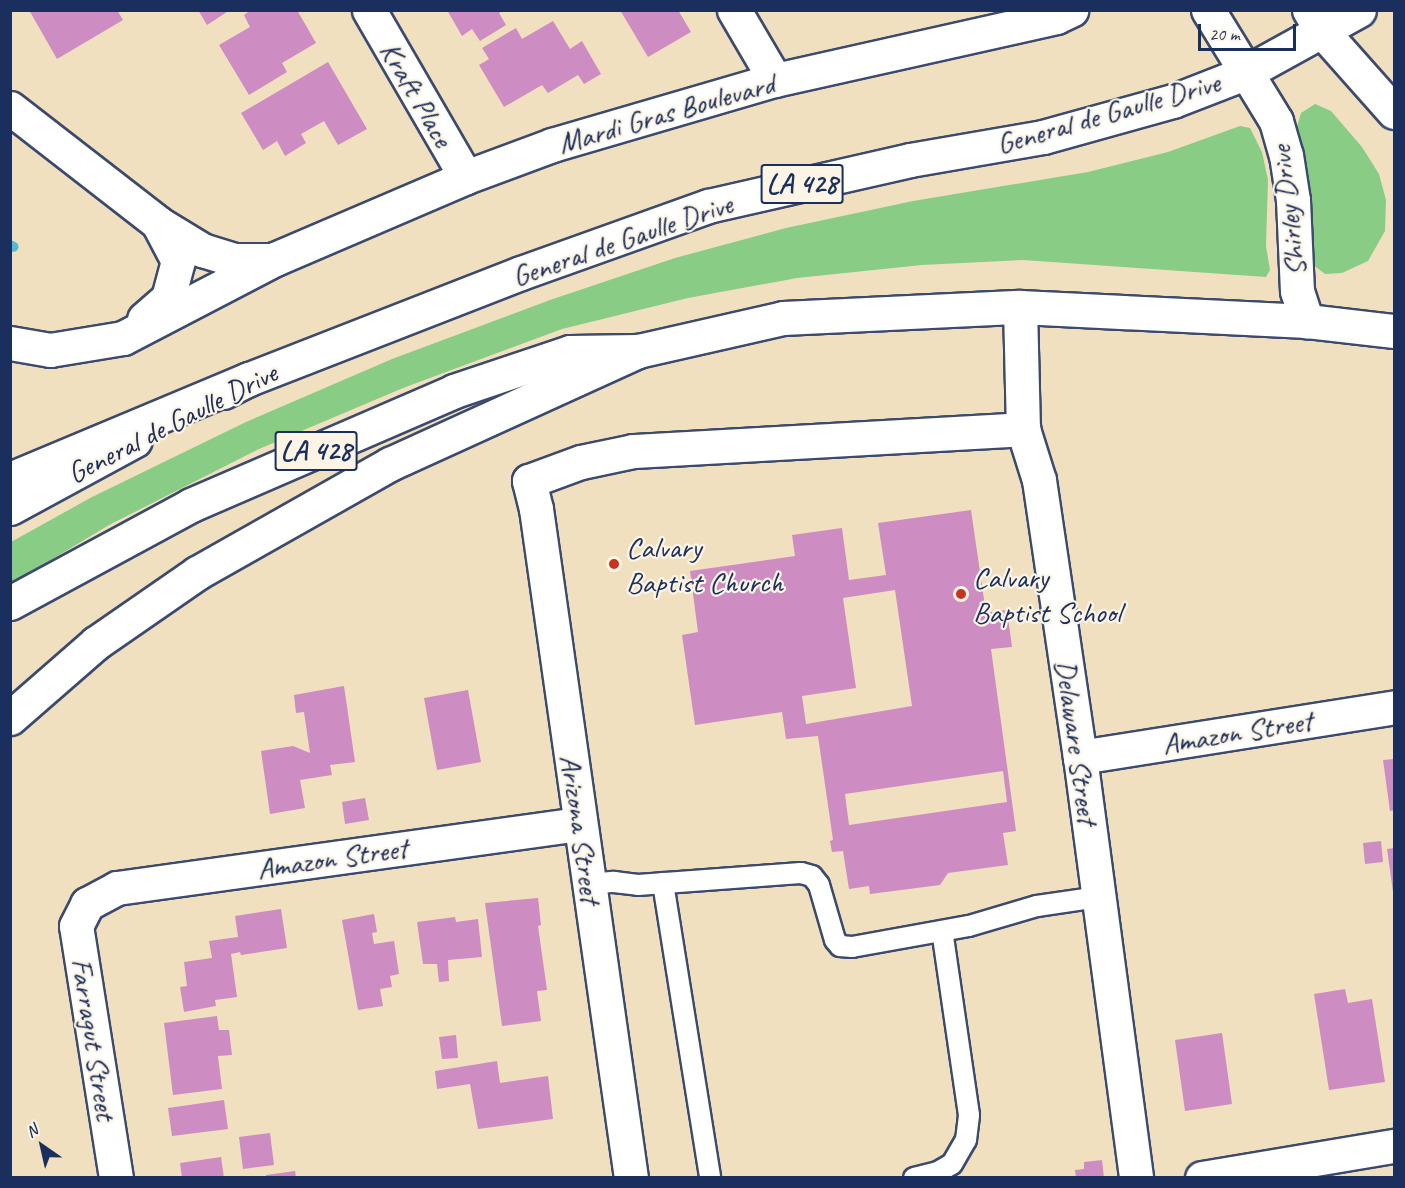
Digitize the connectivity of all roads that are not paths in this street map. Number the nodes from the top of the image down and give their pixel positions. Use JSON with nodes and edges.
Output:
{"nodes":[{"id":1,"x":369,"y":10,"type":"edge"},
{"id":2,"x":734,"y":10,"type":"edge"},
{"id":3,"x":1071,"y":10,"type":"edge"},
{"id":4,"x":1208,"y":10,"type":"edge"},
{"id":5,"x":1359,"y":10,"type":"edge"},
{"id":6,"x":1316,"y":21,"type":"edge"},
{"id":7,"x":1245,"y":73,"type":"junction"},
{"id":8,"x":775,"y":80,"type":"junction"},
{"id":9,"x":10,"y":108,"type":"edge"},
{"id":10,"x":1395,"y":112,"type":"edge"},
{"id":11,"x":466,"y":177,"type":"junction"},
{"id":12,"x":158,"y":223,"type":"junction"},
{"id":13,"x":275,"y":260,"type":"junction"},
{"id":14,"x":1020,"y":307,"type":"junction"},
{"id":15,"x":1307,"y":321,"type":"junction"},
{"id":16,"x":1387,"y":325,"type":"edge"},
{"id":17,"x":123,"y":338,"type":"junction"},
{"id":18,"x":10,"y":343,"type":"edge"},
{"id":19,"x":638,"y":351,"type":"junction"},
{"id":20,"x":249,"y":379,"type":"junction"},
{"id":21,"x":1023,"y":429,"type":"junction"},
{"id":22,"x":10,"y":479,"type":"edge"},
{"id":23,"x":10,"y":508,"type":"edge"},
{"id":24,"x":10,"y":603,"type":"edge"},
{"id":25,"x":1395,"y":707,"type":"edge"},
{"id":26,"x":10,"y":718,"type":"edge"},
{"id":27,"x":1080,"y":757,"type":"junction"},
{"id":28,"x":580,"y":824,"type":"junction"},
{"id":29,"x":663,"y":883,"type":"junction"},
{"id":30,"x":589,"y":884,"type":"junction"},
{"id":31,"x":1099,"y":897,"type":"junction"},
{"id":32,"x":87,"y":904,"type":"joint"},
{"id":33,"x":942,"y":931,"type":"junction"},
{"id":34,"x":1395,"y":1146,"type":"edge"},
{"id":35,"x":116,"y":1178,"type":"edge"},
{"id":36,"x":631,"y":1178,"type":"edge"},
{"id":37,"x":710,"y":1178,"type":"edge"},
{"id":38,"x":914,"y":1178,"type":"edge"},
{"id":39,"x":1137,"y":1178,"type":"edge"},
{"id":40,"x":1202,"y":1178,"type":"edge"}],
"edges":[{"from":1,"to":11,"type":"main road","name":"Kraft Place"},
{"from":2,"to":8,"type":"main road"},
{"from":3,"to":8,"type":"main road","name":"Mardi Gras Boulevard"},
{"from":4,"to":7,"type":"main road","name":"Shirley Drive"},
{"from":5,"to":6,"type":"main road","name":"General de Gaulle Drive","number":"LA 428"},
{"from":6,"to":7,"type":"main road","name":"General de Gaulle Drive","number":"LA 428"},
{"from":6,"to":10,"type":"main road"},
{"from":7,"to":15,"type":"main road","name":"Shirley Drive"},
{"from":7,"to":20,"type":"main road","name":"General de Gaulle Drive","number":"LA 428"},
{"from":8,"to":11,"type":"main road","name":"Mardi Gras Boulevard"},
{"from":9,"to":12,"type":"main road","name":"Mardi Gras Boulevard"},
{"from":11,"to":13,"type":"main road","name":"Mardi Gras Boulevard"},
{"from":12,"to":13,"type":"main road","name":"Mardi Gras Boulevard"},
{"from":12,"to":17,"type":"main road"},
{"from":13,"to":17,"type":"main road","name":"Mardi Gras Boulevard"},
{"from":14,"to":15,"type":"main road","number":"LA 428"},
{"from":14,"to":19,"type":"main road","number":"LA 428"},
{"from":14,"to":21,"type":"main road","name":"Delaware Street"},
{"from":15,"to":16,"type":"main road","number":"LA 428"},
{"from":17,"to":18,"type":"main road","name":"Mardi Gras Boulevard"},
{"from":19,"to":24,"type":"main road","number":"LA 428"},
{"from":19,"to":26,"type":"main road"},
{"from":20,"to":22,"type":"main road"},
{"from":20,"to":23,"type":"main road","name":"General de Gaulle Drive","number":"LA 428"},
{"from":21,"to":27,"type":"main road","name":"Delaware Street"},
{"from":21,"to":28,"type":"main road","name":"Arizona Street"},
{"from":25,"to":27,"type":"main road","name":"Amazon Street"},
{"from":27,"to":31,"type":"main road","name":"Delaware Street"},
{"from":28,"to":30,"type":"main road","name":"Arizona Street"},
{"from":28,"to":32,"type":"main road","name":"Amazon Street"},
{"from":29,"to":30,"type":"lane"},
{"from":29,"to":33,"type":"lane"},
{"from":29,"to":37,"type":"lane"},
{"from":30,"to":36,"type":"main road","name":"Arizona Street"},
{"from":31,"to":33,"type":"lane"},
{"from":31,"to":39,"type":"main road","name":"Delaware Street"},
{"from":32,"to":35,"type":"main road","name":"Farragut Street"},
{"from":33,"to":38,"type":"lane"},
{"from":34,"to":40,"type":"main road"}]}
